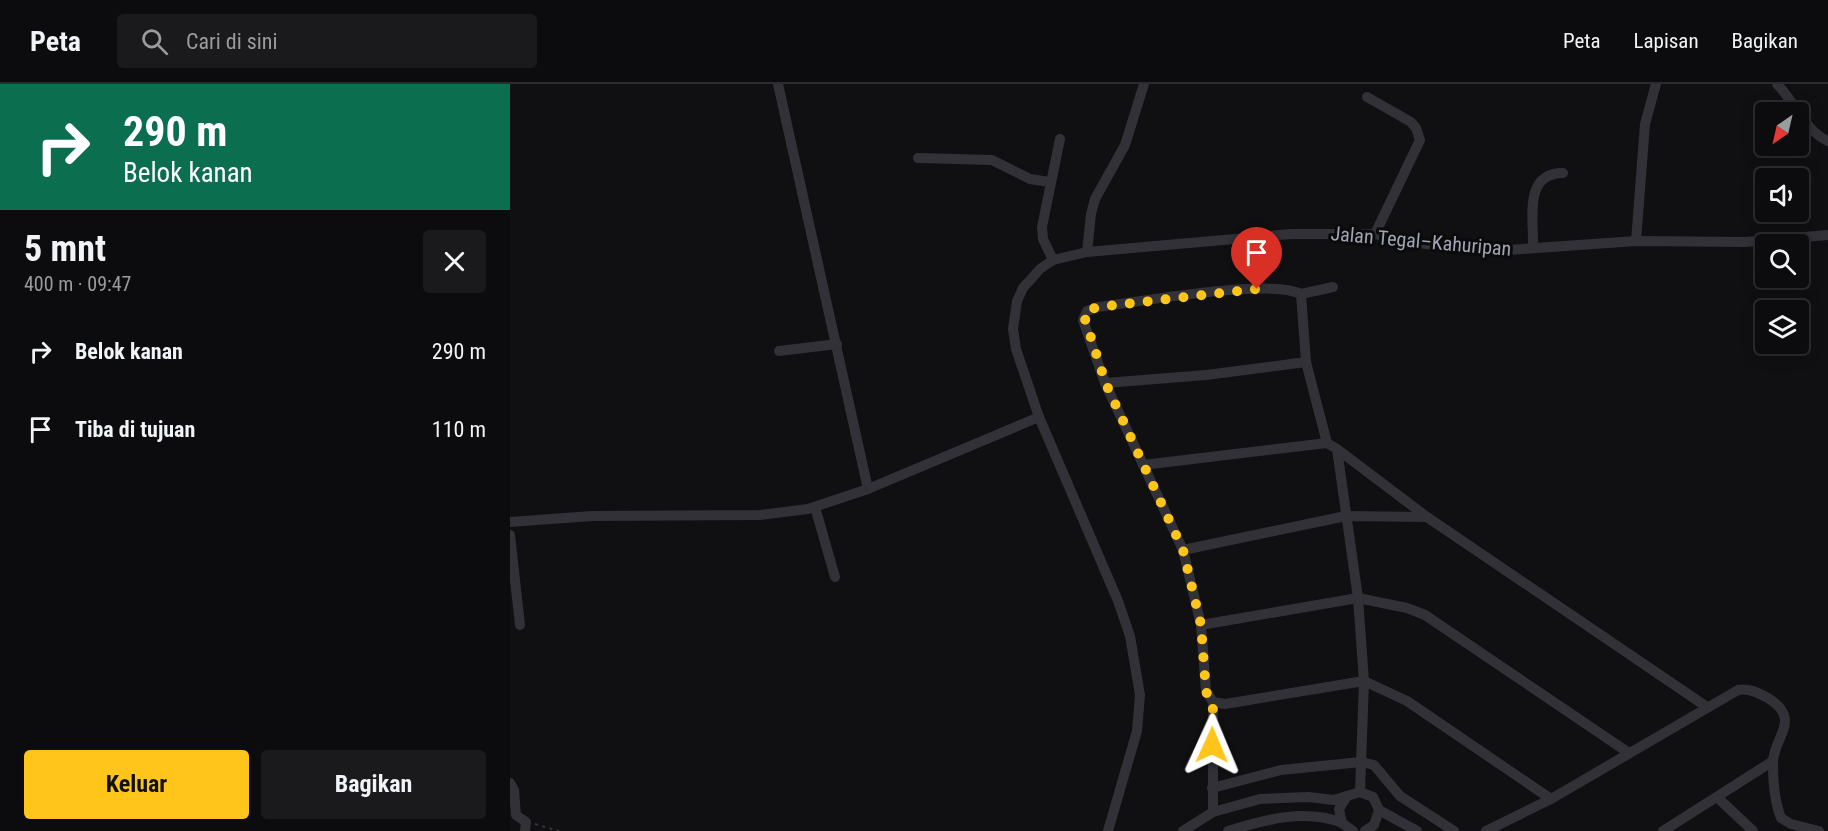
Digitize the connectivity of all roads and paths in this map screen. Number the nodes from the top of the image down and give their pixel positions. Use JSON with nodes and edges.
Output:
{"nodes":[{"id":1,"x":778,"y":84,"type":"edge"},
{"id":2,"x":1144,"y":84,"type":"edge"},
{"id":3,"x":1656,"y":84,"type":"edge"},
{"id":4,"x":1777,"y":84,"type":"edge"},
{"id":5,"x":1367,"y":97,"type":"dead end"},
{"id":6,"x":1060,"y":139,"type":"dead end"},
{"id":7,"x":1828,"y":141,"type":"edge"},
{"id":8,"x":918,"y":158,"type":"dead end"},
{"id":9,"x":1563,"y":173,"type":"dead end"},
{"id":10,"x":1049,"y":182,"type":"junction"},
{"id":11,"x":1375,"y":234,"type":"junction"},
{"id":12,"x":1828,"y":235,"type":"edge"},
{"id":13,"x":1636,"y":241,"type":"junction"},
{"id":14,"x":1533,"y":248,"type":"junction"},
{"id":15,"x":1087,"y":252,"type":"junction"},
{"id":16,"x":1053,"y":260,"type":"junction"},
{"id":17,"x":1333,"y":287,"type":"dead end"},
{"id":18,"x":1301,"y":294,"type":"junction"},
{"id":19,"x":837,"y":344,"type":"junction"},
{"id":20,"x":779,"y":351,"type":"dead end"},
{"id":21,"x":1306,"y":362,"type":"junction"},
{"id":22,"x":1106,"y":384,"type":"junction"},
{"id":23,"x":1039,"y":417,"type":"junction"},
{"id":24,"x":1332,"y":446,"type":"junction"},
{"id":25,"x":1143,"y":465,"type":"junction"},
{"id":26,"x":868,"y":489,"type":"junction"},
{"id":27,"x":816,"y":507,"type":"junction"},
{"id":28,"x":1346,"y":516,"type":"junction"},
{"id":29,"x":1427,"y":517,"type":"junction"},
{"id":30,"x":510,"y":522,"type":"edge"},
{"id":31,"x":510,"y":535,"type":"edge"},
{"id":32,"x":1183,"y":550,"type":"junction"},
{"id":33,"x":834,"y":577,"type":"dead end"},
{"id":34,"x":1358,"y":597,"type":"junction"},
{"id":35,"x":520,"y":625,"type":"dead end"},
{"id":36,"x":1201,"y":625,"type":"junction"},
{"id":37,"x":1364,"y":681,"type":"junction"},
{"id":38,"x":1213,"y":702,"type":"junction"},
{"id":39,"x":1707,"y":707,"type":"junction"},
{"id":40,"x":1629,"y":753,"type":"junction"},
{"id":41,"x":1773,"y":761,"type":"junction"},
{"id":42,"x":1361,"y":762,"type":"junction"},
{"id":43,"x":510,"y":783,"type":"edge"},
{"id":44,"x":1212,"y":788,"type":"junction"},
{"id":45,"x":1360,"y":792,"type":"junction"},
{"id":46,"x":1347,"y":796,"type":"junction"},
{"id":47,"x":1718,"y":798,"type":"junction"},
{"id":48,"x":1551,"y":800,"type":"junction"},
{"id":49,"x":1379,"y":810,"type":"junction"},
{"id":50,"x":1213,"y":812,"type":"junction"},
{"id":51,"x":1342,"y":823,"type":"junction"},
{"id":52,"x":1782,"y":826,"type":"edge"},
{"id":53,"x":526,"y":827,"type":"edge"},
{"id":54,"x":559,"y":831,"type":"edge"},
{"id":55,"x":1108,"y":831,"type":"edge"},
{"id":56,"x":1183,"y":831,"type":"edge"},
{"id":57,"x":1228,"y":831,"type":"edge"},
{"id":58,"x":1353,"y":831,"type":"edge"},
{"id":59,"x":1368,"y":831,"type":"edge"},
{"id":60,"x":1417,"y":831,"type":"edge"},
{"id":61,"x":1454,"y":831,"type":"edge"},
{"id":62,"x":1486,"y":831,"type":"edge"},
{"id":63,"x":1664,"y":831,"type":"edge"},
{"id":64,"x":1754,"y":831,"type":"edge"},
{"id":65,"x":1819,"y":831,"type":"edge"}],
"edges":[{"from":1,"to":19,"type":"street"},
{"from":2,"to":15,"type":"street"},
{"from":3,"to":13,"type":"street"},
{"from":4,"to":7,"type":"street"},
{"from":5,"to":11,"type":"street"},
{"from":6,"to":10,"type":"street"},
{"from":8,"to":10,"type":"street"},
{"from":9,"to":14,"type":"street"},
{"from":10,"to":16,"type":"street"},
{"from":11,"to":14,"type":"street","name":"Jalan Tegal–Kahuripan"},
{"from":11,"to":15,"type":"street","name":"Jalan Tegal–Kahuripan"},
{"from":12,"to":13,"type":"street","name":"Jalan Tegal–Kahuripan"},
{"from":13,"to":14,"type":"street","name":"Jalan Tegal–Kahuripan"},
{"from":15,"to":16,"type":"street","name":"Jalan Tegal–Kahuripan"},
{"from":16,"to":23,"type":"street","name":"Jalan Tegal–Kahuripan"},
{"from":17,"to":18,"type":"street"},
{"from":18,"to":21,"type":"street"},
{"from":18,"to":22,"type":"street"},
{"from":19,"to":20,"type":"street"},
{"from":19,"to":26,"type":"street"},
{"from":21,"to":22,"type":"street"},
{"from":21,"to":24,"type":"street"},
{"from":22,"to":25,"type":"street"},
{"from":23,"to":26,"type":"street"},
{"from":23,"to":55,"type":"street","name":"Jalan Tegal–Kahuripan"},
{"from":24,"to":25,"type":"street"},
{"from":24,"to":28,"type":"street"},
{"from":24,"to":29,"type":"street"},
{"from":25,"to":32,"type":"street"},
{"from":26,"to":27,"type":"street"},
{"from":27,"to":30,"type":"street"},
{"from":27,"to":33,"type":"street"},
{"from":28,"to":29,"type":"street"},
{"from":28,"to":32,"type":"street"},
{"from":28,"to":34,"type":"street"},
{"from":29,"to":39,"type":"street"},
{"from":31,"to":35,"type":"street"},
{"from":32,"to":36,"type":"street"},
{"from":34,"to":36,"type":"street"},
{"from":34,"to":37,"type":"street"},
{"from":34,"to":40,"type":"street"},
{"from":36,"to":38,"type":"street"},
{"from":37,"to":38,"type":"street"},
{"from":37,"to":42,"type":"street"},
{"from":37,"to":48,"type":"street"},
{"from":38,"to":44,"type":"street"},
{"from":39,"to":40,"type":"street"},
{"from":39,"to":41,"type":"street"},
{"from":40,"to":48,"type":"street"},
{"from":41,"to":47,"type":"street"},
{"from":41,"to":52,"type":"street"},
{"from":42,"to":44,"type":"street"},
{"from":42,"to":45,"type":"street"},
{"from":42,"to":61,"type":"street"},
{"from":43,"to":53,"type":"street"},
{"from":44,"to":50,"type":"street"},
{"from":45,"to":46,"type":"street"},
{"from":45,"to":49,"type":"street"},
{"from":46,"to":50,"type":"street"},
{"from":46,"to":51,"type":"street"},
{"from":47,"to":63,"type":"street"},
{"from":47,"to":64,"type":"street"},
{"from":48,"to":62,"type":"street"},
{"from":49,"to":59,"type":"street"},
{"from":49,"to":60,"type":"street"},
{"from":50,"to":56,"type":"street"},
{"from":51,"to":57,"type":"street"},
{"from":51,"to":58,"type":"street"},
{"from":52,"to":65,"type":"street"},
{"from":53,"to":54,"type":"path"}]}
